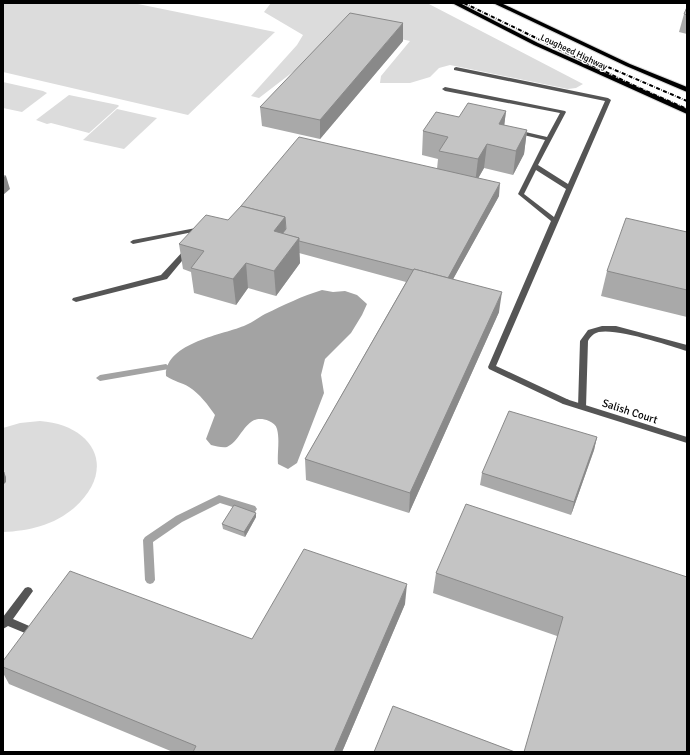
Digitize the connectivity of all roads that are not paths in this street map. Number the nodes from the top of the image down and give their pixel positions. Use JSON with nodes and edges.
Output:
{"nodes":[{"id":1,"x":455,"y":3,"type":"edge"},
{"id":2,"x":496,"y":3,"type":"edge"},
{"id":3,"x":456,"y":69,"type":"dead end"},
{"id":4,"x":445,"y":89,"type":"dead end"},
{"id":5,"x":687,"y":90,"type":"edge"},
{"id":6,"x":687,"y":112,"type":"edge"},
{"id":7,"x":511,"y":131,"type":"edge"},
{"id":8,"x":549,"y":139,"type":"junction"},
{"id":9,"x":535,"y":166,"type":"junction"},
{"id":10,"x":569,"y":188,"type":"junction"},
{"id":11,"x":555,"y":221,"type":"junction"},
{"id":12,"x":133,"y":242,"type":"dead end"},
{"id":13,"x":76,"y":300,"type":"dead end"},
{"id":14,"x":687,"y":348,"type":"edge"},
{"id":15,"x":582,"y":407,"type":"junction"},
{"id":16,"x":687,"y":440,"type":"edge"},
{"id":17,"x":28,"y":591,"type":"dead end"},
{"id":18,"x":5,"y":623,"type":"edge"},
{"id":19,"x":44,"y":636,"type":"edge"}],
"edges":[{"from":1,"to":6,"type":"main road","name":"Lougheed Highway"},
{"from":2,"to":5,"type":"main road","name":"Lougheed Highway"},
{"from":3,"to":10,"type":"street"},
{"from":4,"to":8,"type":"street"},
{"from":7,"to":8,"type":"street"},
{"from":8,"to":9,"type":"street"},
{"from":9,"to":10,"type":"street"},
{"from":9,"to":11,"type":"street"},
{"from":10,"to":11,"type":"street"},
{"from":11,"to":15,"type":"street","name":"Salish Court"},
{"from":12,"to":13,"type":"street"},
{"from":14,"to":15,"type":"street"},
{"from":15,"to":16,"type":"street","name":"Salish Court"},
{"from":17,"to":18,"type":"street"},
{"from":18,"to":19,"type":"street"}]}
